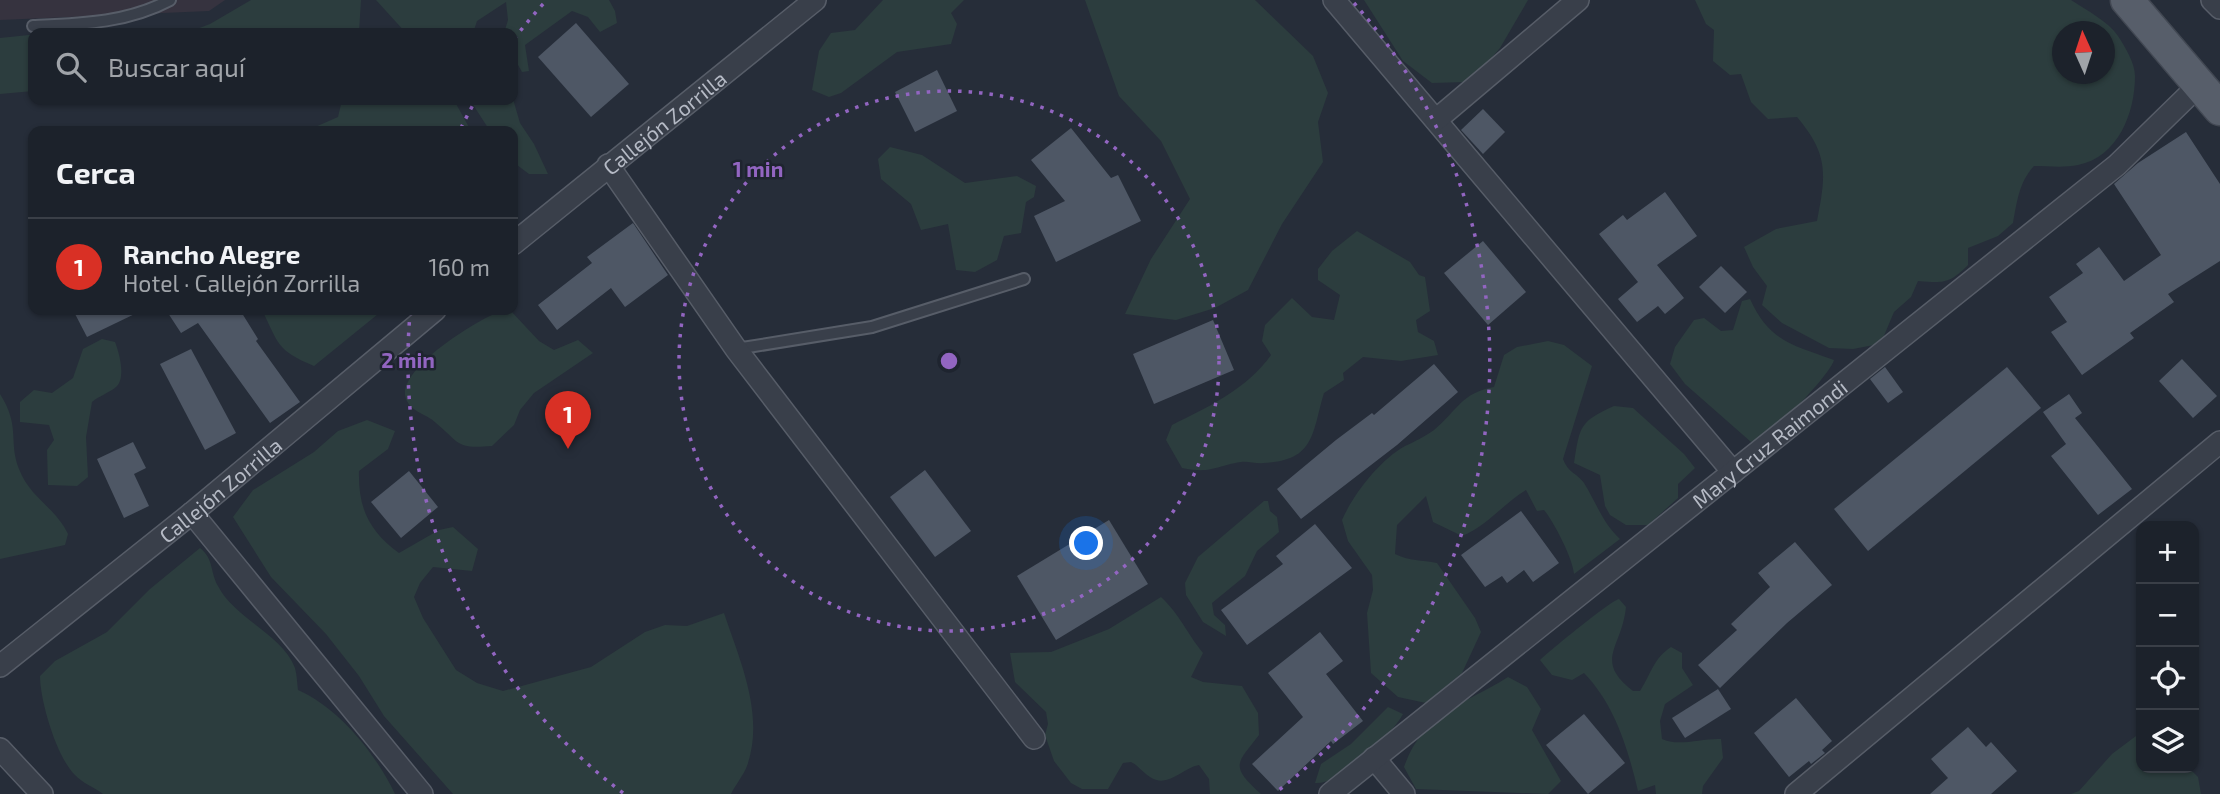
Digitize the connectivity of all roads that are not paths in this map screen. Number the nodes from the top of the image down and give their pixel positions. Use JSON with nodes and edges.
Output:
{"nodes":[{"id":1,"x":170,"y":0,"type":"edge"},
{"id":2,"x":815,"y":0,"type":"edge"},
{"id":3,"x":1334,"y":0,"type":"edge"},
{"id":4,"x":1578,"y":0,"type":"edge"},
{"id":5,"x":2127,"y":0,"type":"edge"},
{"id":6,"x":2212,"y":0,"type":"edge"},
{"id":7,"x":2220,"y":8,"type":"edge"},
{"id":8,"x":33,"y":26,"type":"dead end"},
{"id":9,"x":2199,"y":85,"type":"junction"},
{"id":10,"x":2220,"y":109,"type":"edge"},
{"id":11,"x":1436,"y":120,"type":"junction"},
{"id":12,"x":608,"y":164,"type":"junction"},
{"id":13,"x":518,"y":240,"type":"edge"},
{"id":14,"x":1024,"y":279,"type":"dead end"},
{"id":15,"x":429,"y":315,"type":"edge"},
{"id":16,"x":736,"y":349,"type":"junction"},
{"id":17,"x":2220,"y":442,"type":"edge"},
{"id":18,"x":1733,"y":472,"type":"junction"},
{"id":19,"x":192,"y":513,"type":"junction"},
{"id":20,"x":0,"y":666,"type":"edge"},
{"id":21,"x":1034,"y":738,"type":"dead end"},
{"id":22,"x":0,"y":749,"type":"edge"},
{"id":23,"x":1374,"y":758,"type":"junction"},
{"id":24,"x":42,"y":794,"type":"edge"},
{"id":25,"x":422,"y":794,"type":"edge"},
{"id":26,"x":1330,"y":794,"type":"edge"},
{"id":27,"x":1404,"y":794,"type":"edge"},
{"id":28,"x":1796,"y":794,"type":"edge"}],
"edges":[{"from":1,"to":8,"type":"lane"},
{"from":2,"to":12,"type":"street","name":"Callejón Zorrilla"},
{"from":3,"to":11,"type":"street"},
{"from":4,"to":11,"type":"street"},
{"from":5,"to":9,"type":"main road"},
{"from":6,"to":7,"type":"street"},
{"from":9,"to":10,"type":"main road"},
{"from":9,"to":18,"type":"street","name":"Mary Cruz Raimondi"},
{"from":11,"to":18,"type":"street"},
{"from":12,"to":13,"type":"street","name":"Callejón Zorrilla"},
{"from":12,"to":16,"type":"street"},
{"from":14,"to":16,"type":"lane"},
{"from":15,"to":19,"type":"street","name":"Callejón Zorrilla"},
{"from":16,"to":21,"type":"street"},
{"from":17,"to":28,"type":"street"},
{"from":18,"to":23,"type":"street","name":"Mary Cruz Raimondi"},
{"from":19,"to":20,"type":"street","name":"Callejón Zorrilla"},
{"from":19,"to":25,"type":"street"},
{"from":22,"to":24,"type":"street"},
{"from":23,"to":26,"type":"street","name":"Mary Cruz Raimondi"},
{"from":23,"to":27,"type":"street"}]}
